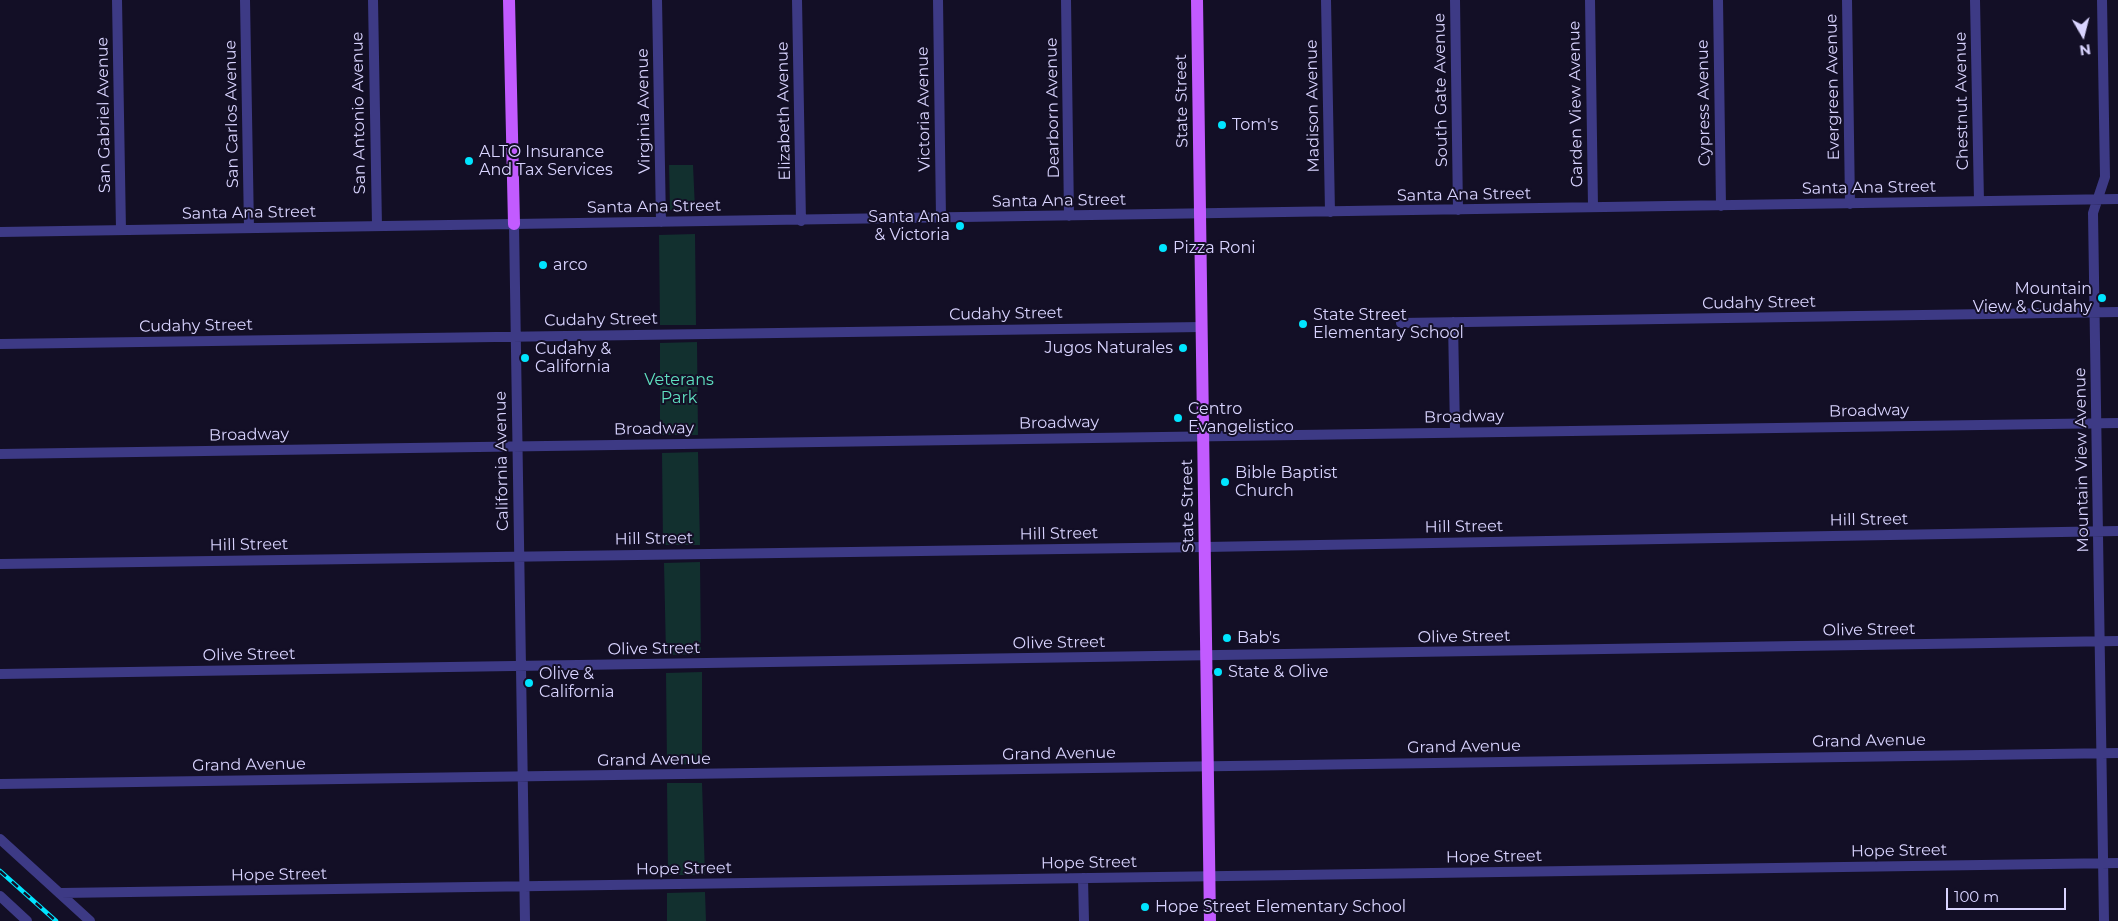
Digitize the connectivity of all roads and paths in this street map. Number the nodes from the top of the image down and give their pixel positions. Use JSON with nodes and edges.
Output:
{"nodes":[{"id":1,"x":117,"y":0,"type":"edge"},
{"id":2,"x":245,"y":0,"type":"edge"},
{"id":3,"x":373,"y":0,"type":"edge"},
{"id":4,"x":509,"y":0,"type":"edge"},
{"id":5,"x":657,"y":0,"type":"edge"},
{"id":6,"x":797,"y":0,"type":"edge"},
{"id":7,"x":938,"y":0,"type":"edge"},
{"id":8,"x":1066,"y":0,"type":"edge"},
{"id":9,"x":1197,"y":0,"type":"edge"},
{"id":10,"x":1326,"y":0,"type":"edge"},
{"id":11,"x":1455,"y":0,"type":"edge"},
{"id":12,"x":1590,"y":0,"type":"edge"},
{"id":13,"x":1718,"y":0,"type":"edge"},
{"id":14,"x":1847,"y":0,"type":"edge"},
{"id":15,"x":1975,"y":0,"type":"edge"},
{"id":16,"x":2102,"y":0,"type":"edge"},
{"id":17,"x":2099,"y":200,"type":"junction"},
{"id":18,"x":2118,"y":200,"type":"edge"},
{"id":19,"x":1979,"y":201,"type":"junction"},
{"id":20,"x":1850,"y":204,"type":"junction"},
{"id":21,"x":1721,"y":206,"type":"junction"},
{"id":22,"x":1593,"y":207,"type":"junction"},
{"id":23,"x":1458,"y":210,"type":"junction"},
{"id":24,"x":1330,"y":212,"type":"junction"},
{"id":25,"x":1200,"y":215,"type":"junction"},
{"id":26,"x":1070,"y":216,"type":"junction"},
{"id":27,"x":941,"y":218,"type":"junction"},
{"id":28,"x":801,"y":220,"type":"junction"},
{"id":29,"x":661,"y":222,"type":"junction"},
{"id":30,"x":514,"y":224,"type":"junction"},
{"id":31,"x":376,"y":226,"type":"junction"},
{"id":32,"x":249,"y":228,"type":"junction"},
{"id":33,"x":121,"y":230,"type":"junction"},
{"id":34,"x":0,"y":232,"type":"edge"},
{"id":35,"x":2094,"y":312,"type":"junction"},
{"id":36,"x":2118,"y":312,"type":"edge"},
{"id":37,"x":1453,"y":322,"type":"junction"},
{"id":38,"x":1401,"y":323,"type":"dead end"},
{"id":39,"x":1202,"y":327,"type":"junction"},
{"id":40,"x":516,"y":336,"type":"junction"},
{"id":41,"x":0,"y":344,"type":"edge"},
{"id":42,"x":2096,"y":423,"type":"junction"},
{"id":43,"x":2118,"y":423,"type":"edge"},
{"id":44,"x":1454,"y":432,"type":"junction"},
{"id":45,"x":1203,"y":436,"type":"junction"},
{"id":46,"x":518,"y":446,"type":"junction"},
{"id":47,"x":0,"y":454,"type":"edge"},
{"id":48,"x":2098,"y":531,"type":"junction"},
{"id":49,"x":2118,"y":531,"type":"edge"},
{"id":50,"x":1205,"y":547,"type":"junction"},
{"id":51,"x":520,"y":556,"type":"junction"},
{"id":52,"x":0,"y":564,"type":"edge"},
{"id":53,"x":2100,"y":641,"type":"junction"},
{"id":54,"x":2118,"y":641,"type":"edge"},
{"id":55,"x":1206,"y":656,"type":"junction"},
{"id":56,"x":521,"y":666,"type":"junction"},
{"id":57,"x":0,"y":674,"type":"edge"},
{"id":58,"x":2118,"y":752,"type":"edge"},
{"id":59,"x":2102,"y":753,"type":"junction"},
{"id":60,"x":1208,"y":766,"type":"junction"},
{"id":61,"x":523,"y":776,"type":"junction"},
{"id":62,"x":0,"y":784,"type":"edge"},
{"id":63,"x":0,"y":839,"type":"edge"},
{"id":64,"x":2118,"y":862,"type":"edge"},
{"id":65,"x":2104,"y":863,"type":"junction"},
{"id":66,"x":1210,"y":876,"type":"junction"},
{"id":67,"x":1083,"y":878,"type":"junction"},
{"id":68,"x":524,"y":886,"type":"junction"},
{"id":69,"x":61,"y":893,"type":"junction"},
{"id":70,"x":0,"y":896,"type":"edge"},
{"id":71,"x":27,"y":921,"type":"edge"},
{"id":72,"x":90,"y":921,"type":"edge"},
{"id":73,"x":525,"y":921,"type":"edge"},
{"id":74,"x":1084,"y":921,"type":"edge"},
{"id":75,"x":1210,"y":921,"type":"edge"},
{"id":76,"x":2104,"y":921,"type":"edge"}],
"edges":[{"from":1,"to":33,"type":"street","name":"San Gabriel Avenue"},
{"from":2,"to":32,"type":"street","name":"San Carlos Avenue"},
{"from":3,"to":31,"type":"street","name":"San Antonio Avenue"},
{"from":4,"to":30,"type":"main road","name":"California Avenue"},
{"from":5,"to":29,"type":"street","name":"Virginia Avenue"},
{"from":6,"to":28,"type":"street","name":"Elizabeth Avenue"},
{"from":7,"to":27,"type":"street","name":"Victoria Avenue"},
{"from":8,"to":26,"type":"street","name":"Dearborn Avenue"},
{"from":9,"to":25,"type":"main road","name":"State Street"},
{"from":10,"to":24,"type":"street","name":"Madison Avenue"},
{"from":11,"to":23,"type":"street","name":"South Gate Avenue"},
{"from":12,"to":22,"type":"street","name":"Garden View Avenue"},
{"from":13,"to":21,"type":"street","name":"Cypress Avenue"},
{"from":14,"to":20,"type":"street","name":"Evergreen Avenue"},
{"from":15,"to":19,"type":"street","name":"Chestnut Avenue"},
{"from":16,"to":17,"type":"street","name":"Mountain View Avenue"},
{"from":17,"to":18,"type":"street","name":"Santa Ana Street"},
{"from":17,"to":19,"type":"street","name":"Santa Ana Street"},
{"from":17,"to":35,"type":"street","name":"Mountain View Avenue"},
{"from":19,"to":20,"type":"street","name":"Santa Ana Street"},
{"from":20,"to":21,"type":"street","name":"Santa Ana Street"},
{"from":21,"to":22,"type":"street","name":"Santa Ana Street"},
{"from":22,"to":23,"type":"street","name":"Santa Ana Street"},
{"from":23,"to":24,"type":"street","name":"Santa Ana Street"},
{"from":24,"to":25,"type":"street","name":"Santa Ana Street"},
{"from":25,"to":26,"type":"street","name":"Santa Ana Street"},
{"from":25,"to":39,"type":"main road","name":"State Street"},
{"from":26,"to":27,"type":"street","name":"Santa Ana Street"},
{"from":27,"to":28,"type":"street","name":"Santa Ana Street"},
{"from":28,"to":29,"type":"street","name":"Santa Ana Street"},
{"from":29,"to":30,"type":"street","name":"Santa Ana Street"},
{"from":30,"to":31,"type":"street","name":"Santa Ana Street"},
{"from":30,"to":40,"type":"street","name":"California Avenue"},
{"from":31,"to":32,"type":"street","name":"Santa Ana Street"},
{"from":32,"to":33,"type":"street","name":"Santa Ana Street"},
{"from":33,"to":34,"type":"street","name":"Santa Ana Street"},
{"from":35,"to":36,"type":"street","name":"Cudahy Street"},
{"from":35,"to":37,"type":"street","name":"Cudahy Street"},
{"from":35,"to":42,"type":"street","name":"Mountain View Avenue"},
{"from":37,"to":38,"type":"street","name":"Cudahy Street"},
{"from":37,"to":44,"type":"street"},
{"from":39,"to":40,"type":"street","name":"Cudahy Street"},
{"from":39,"to":45,"type":"main road","name":"State Street"},
{"from":40,"to":41,"type":"street","name":"Cudahy Street"},
{"from":40,"to":46,"type":"street","name":"California Avenue"},
{"from":42,"to":43,"type":"street","name":"Broadway"},
{"from":42,"to":44,"type":"street","name":"Broadway"},
{"from":42,"to":48,"type":"street","name":"Mountain View Avenue"},
{"from":44,"to":45,"type":"street","name":"Broadway"},
{"from":45,"to":46,"type":"street","name":"Broadway"},
{"from":45,"to":50,"type":"main road","name":"State Street"},
{"from":46,"to":47,"type":"street","name":"Broadway"},
{"from":46,"to":51,"type":"street","name":"California Avenue"},
{"from":48,"to":49,"type":"street","name":"Hill Street"},
{"from":48,"to":50,"type":"street","name":"Hill Street"},
{"from":48,"to":53,"type":"street","name":"Mountain View Avenue"},
{"from":50,"to":51,"type":"street","name":"Hill Street"},
{"from":50,"to":55,"type":"main road","name":"State Street"},
{"from":51,"to":52,"type":"street","name":"Hill Street"},
{"from":51,"to":56,"type":"street","name":"California Avenue"},
{"from":53,"to":54,"type":"street","name":"Olive Street"},
{"from":53,"to":55,"type":"street","name":"Olive Street"},
{"from":53,"to":59,"type":"street","name":"Mountain View Avenue"},
{"from":55,"to":56,"type":"street","name":"Olive Street"},
{"from":55,"to":60,"type":"main road","name":"State Street"},
{"from":56,"to":57,"type":"street","name":"Olive Street"},
{"from":56,"to":61,"type":"street","name":"California Avenue"},
{"from":58,"to":59,"type":"street","name":"Grand Avenue"},
{"from":59,"to":60,"type":"street","name":"Grand Avenue"},
{"from":59,"to":65,"type":"street","name":"Mountain View Avenue"},
{"from":60,"to":61,"type":"street","name":"Grand Avenue"},
{"from":60,"to":66,"type":"main road","name":"State Street"},
{"from":61,"to":62,"type":"street","name":"Grand Avenue"},
{"from":61,"to":68,"type":"street","name":"California Avenue"},
{"from":63,"to":69,"type":"street"},
{"from":64,"to":65,"type":"street","name":"Hope Street"},
{"from":65,"to":66,"type":"street","name":"Hope Street"},
{"from":65,"to":76,"type":"street","name":"Mountain View Avenue"},
{"from":66,"to":67,"type":"street","name":"Hope Street"},
{"from":66,"to":75,"type":"main road","name":"State Street"},
{"from":67,"to":68,"type":"street","name":"Hope Street"},
{"from":67,"to":74,"type":"street"},
{"from":68,"to":69,"type":"street","name":"Hope Street"},
{"from":68,"to":73,"type":"street","name":"California Avenue"},
{"from":69,"to":72,"type":"street"},
{"from":70,"to":71,"type":"street"}]}
